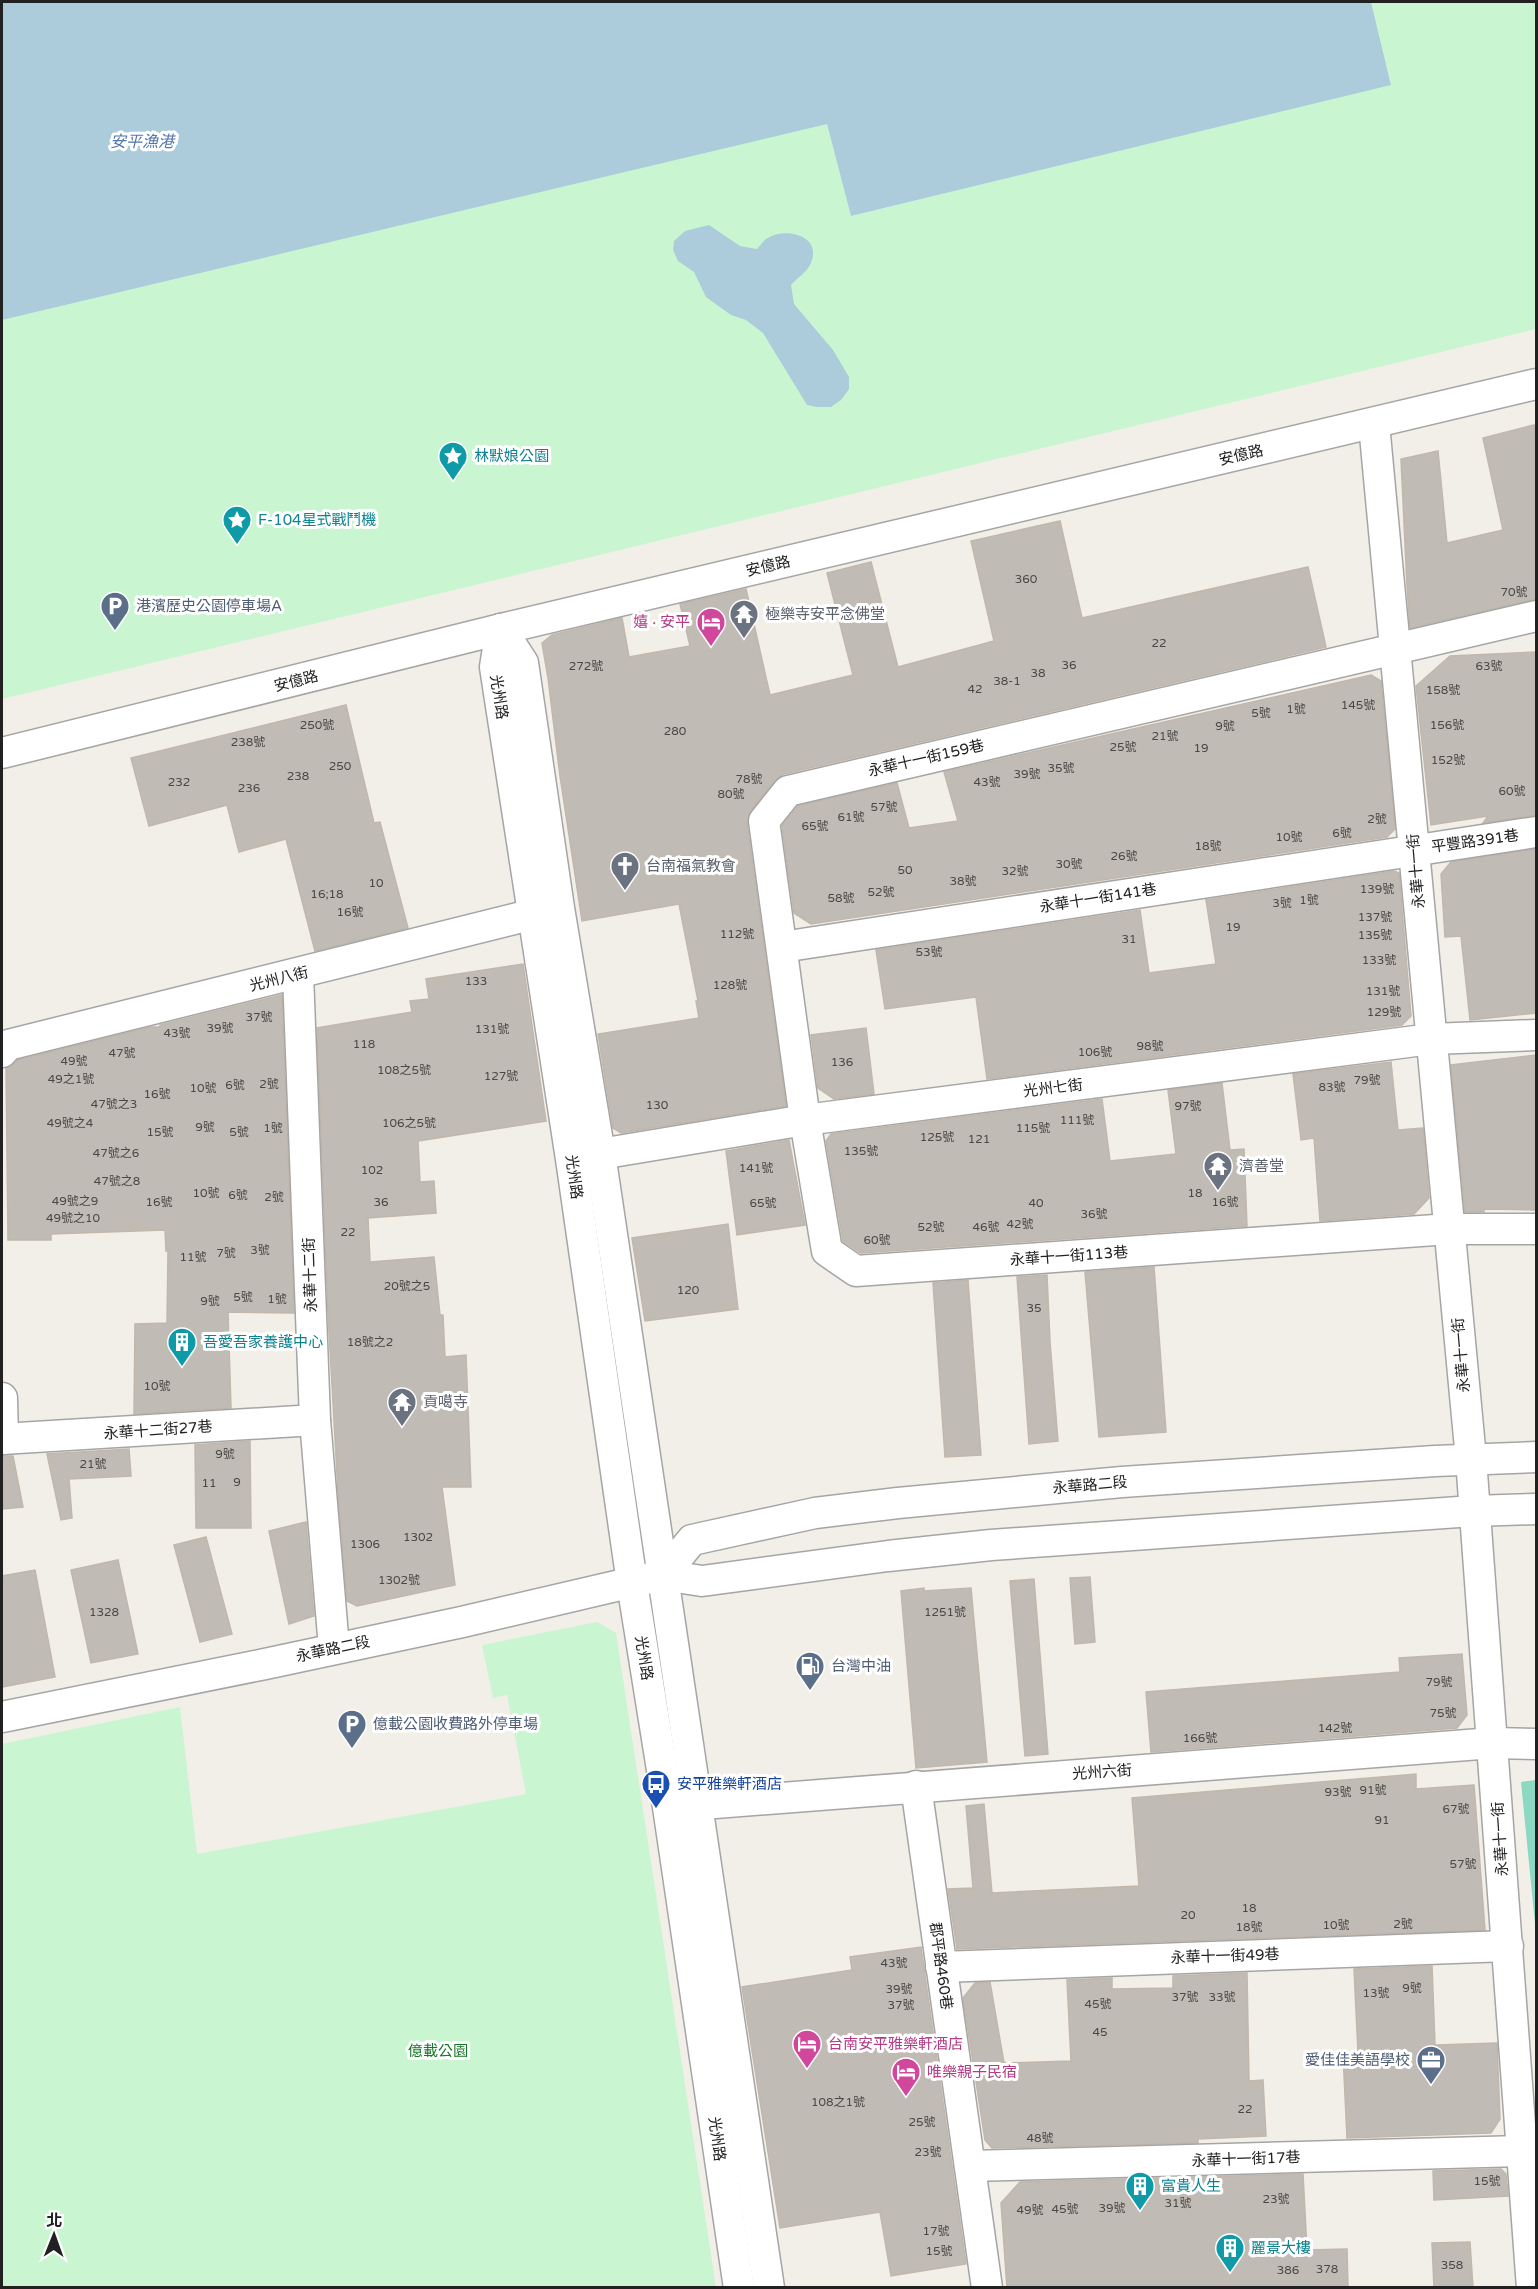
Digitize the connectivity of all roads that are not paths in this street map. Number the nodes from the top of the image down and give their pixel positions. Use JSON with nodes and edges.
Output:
{"nodes":[{"id":1,"x":1536,"y":384,"type":"edge"},
{"id":2,"x":1374,"y":424,"type":"junction"},
{"id":3,"x":1536,"y":616,"type":"edge"},
{"id":4,"x":501,"y":629,"type":"junction"},
{"id":5,"x":1395,"y":649,"type":"junction"},
{"id":6,"x":2,"y":753,"type":"edge"},
{"id":7,"x":1536,"y":832,"type":"edge"},
{"id":8,"x":1414,"y":849,"type":"junction"},
{"id":9,"x":546,"y":912,"type":"junction"},
{"id":10,"x":782,"y":947,"type":"junction"},
{"id":11,"x":298,"y":974,"type":"junction"},
{"id":12,"x":1536,"y":1035,"type":"edge"},
{"id":13,"x":1431,"y":1039,"type":"junction"},
{"id":14,"x":2,"y":1052,"type":"edge"},
{"id":15,"x":805,"y":1120,"type":"junction"},
{"id":16,"x":600,"y":1154,"type":"junction"},
{"id":17,"x":571,"y":1159,"type":"junction"},
{"id":18,"x":1449,"y":1229,"type":"junction"},
{"id":19,"x":1536,"y":1229,"type":"edge"},
{"id":20,"x":2,"y":1398,"type":"edge"},
{"id":21,"x":315,"y":1420,"type":"junction"},
{"id":22,"x":2,"y":1439,"type":"edge"},
{"id":23,"x":1536,"y":1457,"type":"edge"},
{"id":24,"x":1471,"y":1459,"type":"junction"},
{"id":25,"x":1536,"y":1509,"type":"edge"},
{"id":26,"x":1473,"y":1511,"type":"junction"},
{"id":27,"x":663,"y":1575,"type":"junction"},
{"id":28,"x":632,"y":1583,"type":"junction"},
{"id":29,"x":334,"y":1648,"type":"junction"},
{"id":30,"x":2,"y":1717,"type":"edge"},
{"id":31,"x":1493,"y":1743,"type":"junction"},
{"id":32,"x":1536,"y":1744,"type":"edge"},
{"id":33,"x":916,"y":1786,"type":"junction"},
{"id":34,"x":682,"y":1805,"type":"junction"},
{"id":35,"x":1508,"y":1946,"type":"junction"},
{"id":36,"x":941,"y":1967,"type":"junction"},
{"id":37,"x":1522,"y":2151,"type":"junction"},
{"id":38,"x":970,"y":2166,"type":"junction"},
{"id":39,"x":739,"y":2288,"type":"edge"},
{"id":40,"x":769,"y":2288,"type":"edge"},
{"id":41,"x":987,"y":2288,"type":"edge"},
{"id":42,"x":1532,"y":2288,"type":"edge"}],
"edges":[{"from":1,"to":2,"type":"street","name":"安億路"},
{"from":2,"to":4,"type":"street","name":"安億路"},
{"from":2,"to":5,"type":"street","name":"永華十一街"},
{"from":3,"to":5,"type":"street","name":"永華十一街159巷"},
{"from":4,"to":6,"type":"street","name":"安億路"},
{"from":4,"to":9,"type":"street","name":"光州路"},
{"from":5,"to":8,"type":"street","name":"永華十一街"},
{"from":5,"to":10,"type":"street","name":"永華十一街159巷"},
{"from":7,"to":8,"type":"street","name":"平豐路391巷"},
{"from":8,"to":10,"type":"street","name":"永華十一街141巷"},
{"from":8,"to":13,"type":"street","name":"永華十一街"},
{"from":9,"to":11,"type":"street","name":"光州八街"},
{"from":9,"to":16,"type":"street","name":"光州路"},
{"from":9,"to":17,"type":"street","name":"光州路"},
{"from":10,"to":15,"type":"street","name":"永華十一街159巷"},
{"from":11,"to":14,"type":"street","name":"光州八街"},
{"from":11,"to":21,"type":"street","name":"永華十二街"},
{"from":12,"to":13,"type":"street","name":"光州七街"},
{"from":13,"to":15,"type":"street","name":"光州七街"},
{"from":13,"to":18,"type":"street","name":"永華十一街"},
{"from":15,"to":16,"type":"street","name":"光州七街"},
{"from":15,"to":18,"type":"street","name":"永華十一街113巷"},
{"from":16,"to":17,"type":"street","name":"光州七街"},
{"from":16,"to":27,"type":"street","name":"光州路"},
{"from":17,"to":28,"type":"street","name":"光州路"},
{"from":18,"to":19,"type":"street","name":"永華十一街113巷"},
{"from":18,"to":24,"type":"street","name":"永華十一街"},
{"from":20,"to":22,"type":"street"},
{"from":21,"to":22,"type":"street","name":"永華十二街27巷"},
{"from":21,"to":29,"type":"street","name":"永華十二街"},
{"from":23,"to":24,"type":"street","name":"永華路二段"},
{"from":24,"to":26,"type":"street","name":"永華十一街"},
{"from":24,"to":27,"type":"street","name":"永華路二段"},
{"from":25,"to":26,"type":"street","name":"永華路二段"},
{"from":26,"to":27,"type":"street","name":"永華路二段"},
{"from":26,"to":31,"type":"street","name":"永華十一街"},
{"from":27,"to":28,"type":"street","name":"永華路二段"},
{"from":27,"to":34,"type":"street","name":"光州路"},
{"from":28,"to":29,"type":"street","name":"永華路二段"},
{"from":28,"to":34,"type":"street","name":"光州路"},
{"from":29,"to":30,"type":"street","name":"永華路二段"},
{"from":31,"to":32,"type":"street","name":"光州六街"},
{"from":31,"to":33,"type":"street","name":"光州六街"},
{"from":31,"to":35,"type":"street","name":"永華十一街"},
{"from":33,"to":34,"type":"street","name":"光州六街"},
{"from":33,"to":36,"type":"street","name":"郡平路460巷"},
{"from":34,"to":39,"type":"street","name":"光州路"},
{"from":34,"to":40,"type":"street","name":"光州路"},
{"from":35,"to":36,"type":"street","name":"永華十一街49巷"},
{"from":35,"to":37,"type":"street","name":"永華十一街"},
{"from":36,"to":38,"type":"street","name":"郡平路460巷"},
{"from":37,"to":38,"type":"street","name":"永華十一街17巷"},
{"from":37,"to":42,"type":"street","name":"永華十一街"},
{"from":38,"to":41,"type":"street","name":"郡平路460巷"}]}
